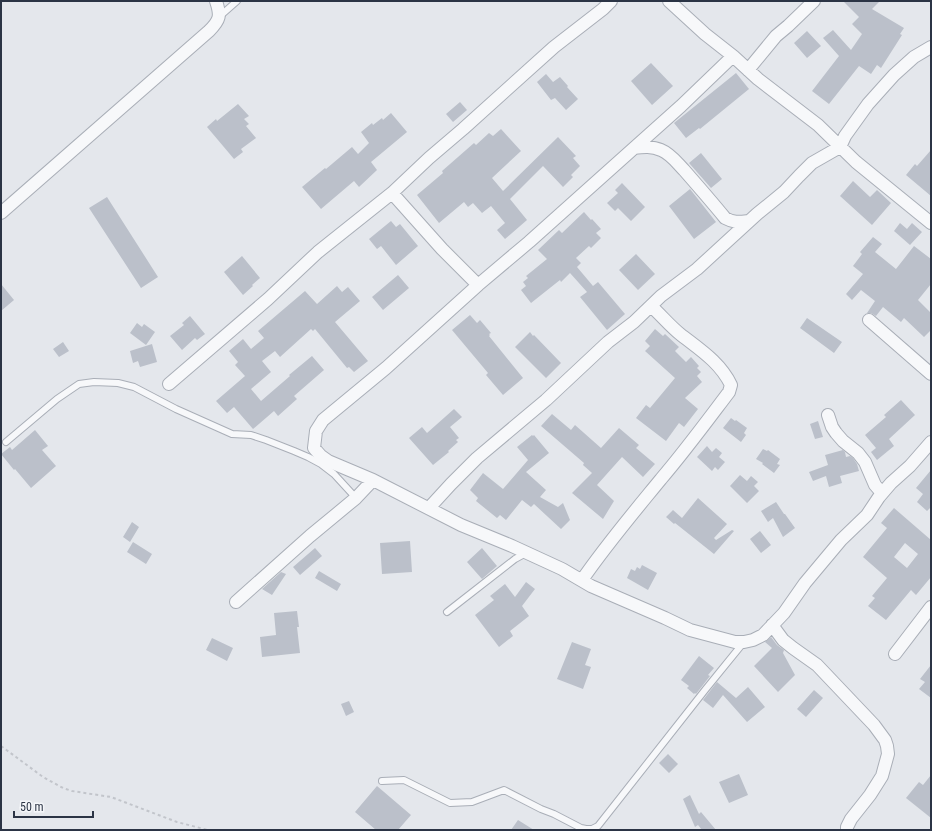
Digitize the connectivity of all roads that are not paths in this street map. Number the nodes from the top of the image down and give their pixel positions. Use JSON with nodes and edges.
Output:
{"nodes":[{"id":1,"x":216,"y":1,"type":"edge"},
{"id":2,"x":237,"y":1,"type":"edge"},
{"id":3,"x":611,"y":1,"type":"edge"},
{"id":4,"x":669,"y":1,"type":"edge"},
{"id":5,"x":814,"y":1,"type":"edge"},
{"id":6,"x":219,"y":16,"type":"junction"},
{"id":7,"x":931,"y":47,"type":"edge"},
{"id":8,"x":733,"y":56,"type":"junction"},
{"id":9,"x":748,"y":70,"type":"junction"},
{"id":10,"x":840,"y":147,"type":"junction"},
{"id":11,"x":634,"y":148,"type":"junction"},
{"id":12,"x":392,"y":193,"type":"junction"},
{"id":13,"x":1,"y":213,"type":"edge"},
{"id":14,"x":749,"y":221,"type":"junction"},
{"id":15,"x":931,"y":223,"type":"edge"},
{"id":16,"x":478,"y":285,"type":"junction"},
{"id":17,"x":651,"y":306,"type":"junction"},
{"id":18,"x":869,"y":320,"type":"dead end"},
{"id":19,"x":931,"y":374,"type":"edge"},
{"id":20,"x":169,"y":384,"type":"dead end"},
{"id":21,"x":828,"y":415,"type":"dead end"},
{"id":22,"x":6,"y":442,"type":"dead end"},
{"id":23,"x":931,"y":442,"type":"edge"},
{"id":24,"x":372,"y":480,"type":"junction"},
{"id":25,"x":882,"y":493,"type":"junction"},
{"id":26,"x":356,"y":498,"type":"junction"},
{"id":27,"x":429,"y":508,"type":"junction"},
{"id":28,"x":526,"y":553,"type":"junction"},
{"id":29,"x":582,"y":580,"type":"junction"},
{"id":30,"x":236,"y":602,"type":"dead end"},
{"id":31,"x":931,"y":607,"type":"edge"},
{"id":32,"x":447,"y":612,"type":"dead end"},
{"id":33,"x":772,"y":625,"type":"junction"},
{"id":34,"x":744,"y":642,"type":"junction"},
{"id":35,"x":894,"y":654,"type":"dead end"},
{"id":36,"x":382,"y":781,"type":"dead end"},
{"id":37,"x":847,"y":830,"type":"edge"}],
"edges":[{"from":1,"to":6,"type":"street"},
{"from":2,"to":6,"type":"lane"},
{"from":3,"to":12,"type":"street"},
{"from":4,"to":8,"type":"street"},
{"from":5,"to":9,"type":"street"},
{"from":6,"to":13,"type":"street"},
{"from":7,"to":10,"type":"street"},
{"from":8,"to":9,"type":"street"},
{"from":8,"to":11,"type":"street"},
{"from":9,"to":10,"type":"street"},
{"from":10,"to":14,"type":"street"},
{"from":10,"to":15,"type":"street"},
{"from":11,"to":14,"type":"street"},
{"from":11,"to":16,"type":"street"},
{"from":12,"to":16,"type":"street"},
{"from":12,"to":20,"type":"street"},
{"from":14,"to":17,"type":"street"},
{"from":16,"to":24,"type":"street"},
{"from":17,"to":27,"type":"street"},
{"from":17,"to":29,"type":"street"},
{"from":18,"to":19,"type":"street"},
{"from":21,"to":25,"type":"street"},
{"from":22,"to":26,"type":"lane"},
{"from":23,"to":25,"type":"street"},
{"from":24,"to":26,"type":"street"},
{"from":24,"to":27,"type":"street"},
{"from":25,"to":33,"type":"street"},
{"from":26,"to":30,"type":"street"},
{"from":27,"to":28,"type":"street"},
{"from":28,"to":29,"type":"street"},
{"from":28,"to":32,"type":"lane"},
{"from":29,"to":34,"type":"street"},
{"from":31,"to":35,"type":"street"},
{"from":33,"to":34,"type":"street"},
{"from":33,"to":37,"type":"street"},
{"from":34,"to":36,"type":"lane"}]}
